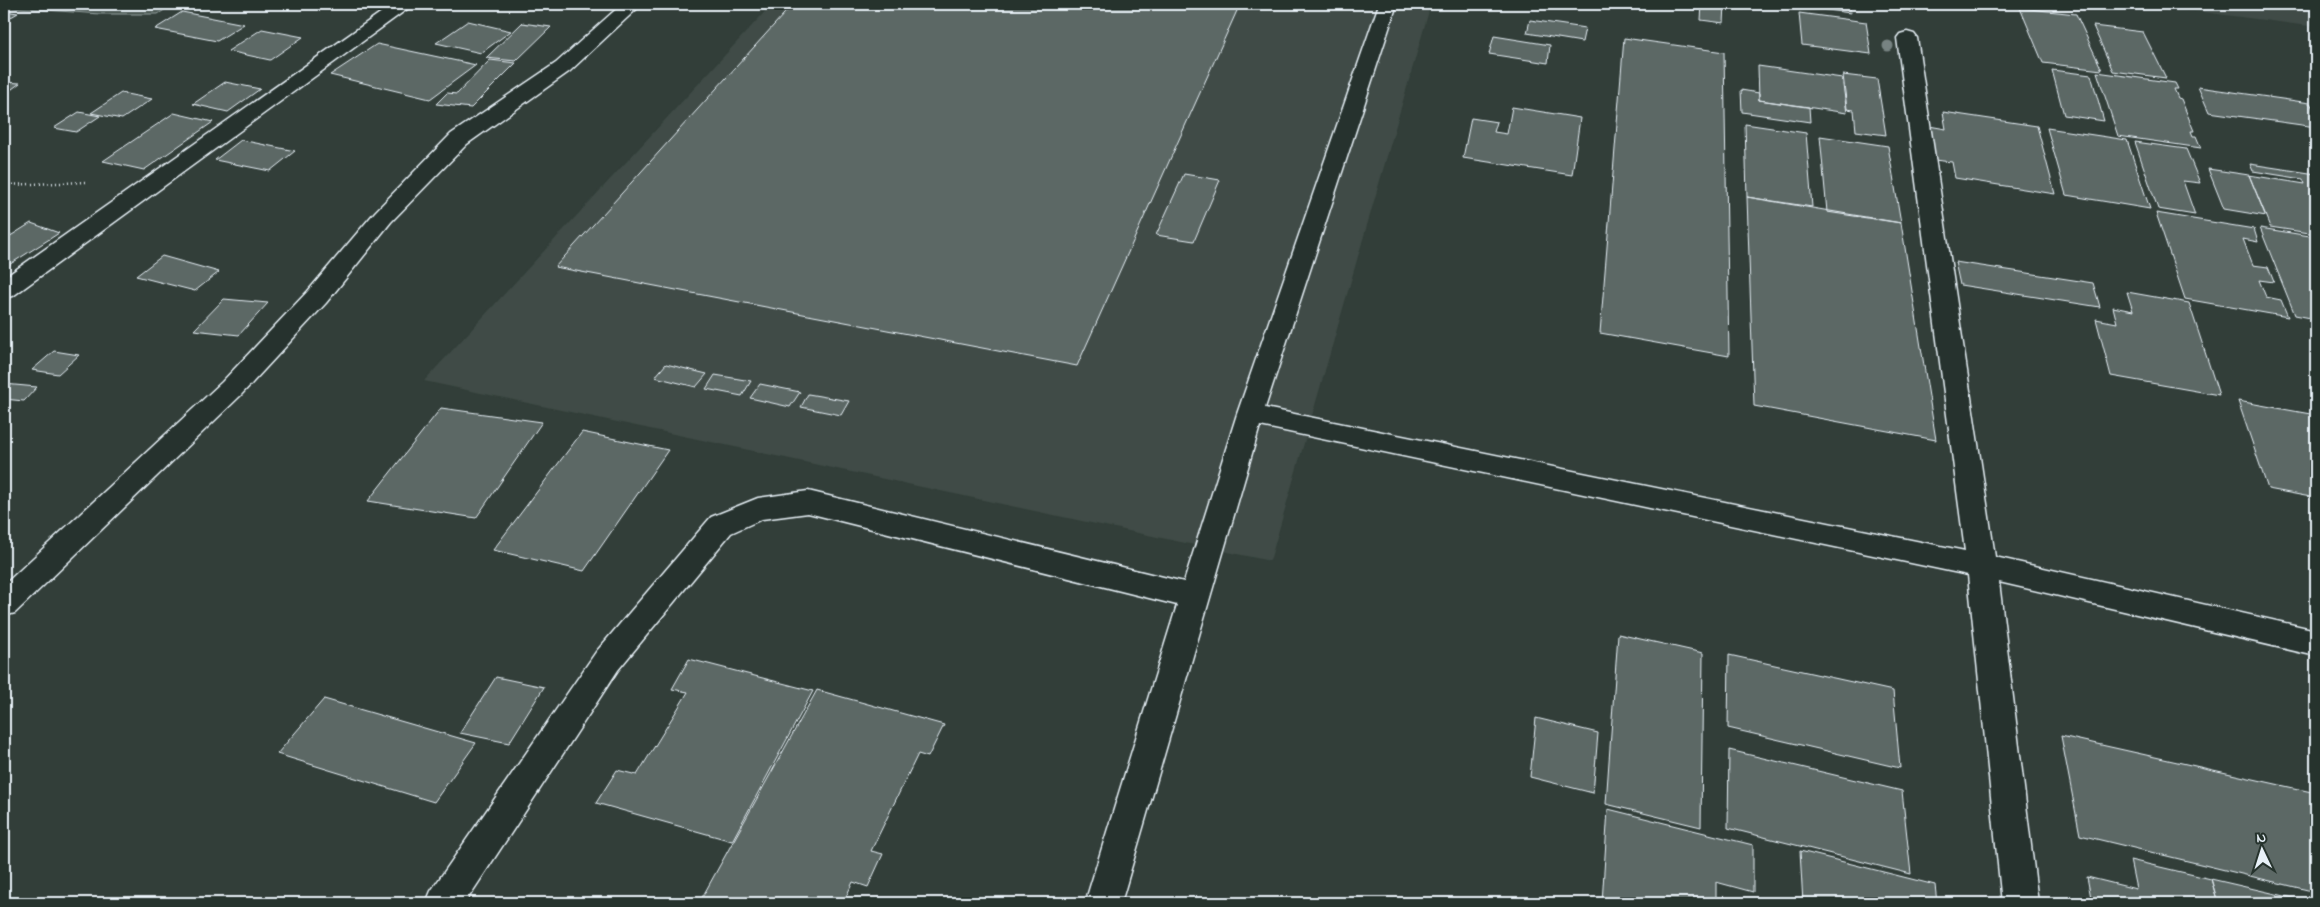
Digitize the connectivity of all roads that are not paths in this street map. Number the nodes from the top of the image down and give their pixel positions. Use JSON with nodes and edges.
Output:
{"nodes":[{"id":1,"x":405,"y":4,"type":"edge"},
{"id":2,"x":632,"y":4,"type":"edge"},
{"id":3,"x":1388,"y":4,"type":"edge"},
{"id":4,"x":1907,"y":38,"type":"dead end"},
{"id":5,"x":4,"y":290,"type":"edge"},
{"id":6,"x":1250,"y":414,"type":"junction"},
{"id":7,"x":1982,"y":566,"type":"junction"},
{"id":8,"x":1195,"y":596,"type":"junction"},
{"id":9,"x":4,"y":604,"type":"edge"},
{"id":10,"x":2316,"y":643,"type":"edge"},
{"id":11,"x":444,"y":903,"type":"edge"},
{"id":12,"x":1103,"y":903,"type":"edge"},
{"id":13,"x":2020,"y":903,"type":"edge"}],
"edges":[{"from":1,"to":5,"type":"street"},
{"from":2,"to":9,"type":"street"},
{"from":3,"to":6,"type":"street"},
{"from":4,"to":7,"type":"street"},
{"from":6,"to":7,"type":"street"},
{"from":6,"to":8,"type":"street"},
{"from":7,"to":10,"type":"street"},
{"from":7,"to":13,"type":"street"},
{"from":8,"to":11,"type":"street"},
{"from":8,"to":12,"type":"street"}]}
